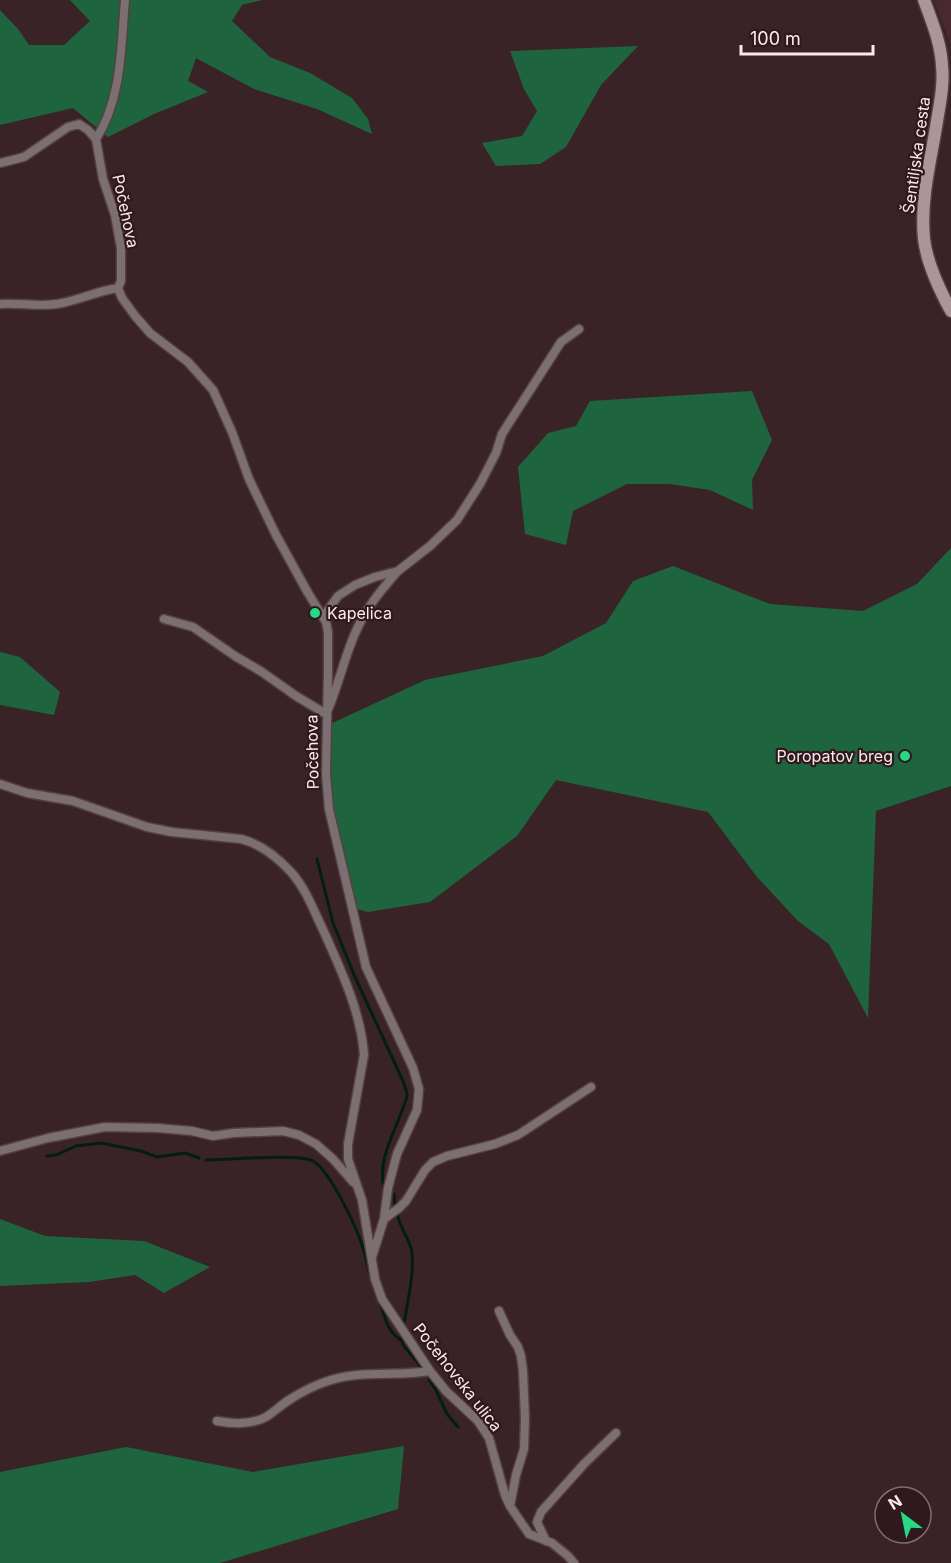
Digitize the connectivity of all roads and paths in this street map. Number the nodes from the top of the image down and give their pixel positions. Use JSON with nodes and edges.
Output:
{"nodes":[{"id":1,"x":125,"y":0,"type":"edge"},
{"id":2,"x":924,"y":0,"type":"edge"},
{"id":3,"x":96,"y":139,"type":"junction"},
{"id":4,"x":0,"y":164,"type":"edge"},
{"id":5,"x":118,"y":288,"type":"junction"},
{"id":6,"x":0,"y":304,"type":"edge"},
{"id":7,"x":951,"y":311,"type":"edge"},
{"id":8,"x":579,"y":329,"type":"dead end"},
{"id":9,"x":398,"y":572,"type":"junction"},
{"id":10,"x":323,"y":617,"type":"junction"},
{"id":11,"x":164,"y":619,"type":"dead end"},
{"id":12,"x":326,"y":714,"type":"junction"},
{"id":13,"x":0,"y":784,"type":"edge"},
{"id":14,"x":591,"y":1088,"type":"dead end"},
{"id":15,"x":0,"y":1151,"type":"edge"},
{"id":16,"x":356,"y":1185,"type":"junction"},
{"id":17,"x":384,"y":1219,"type":"junction"},
{"id":18,"x":372,"y":1257,"type":"junction"},
{"id":19,"x":499,"y":1311,"type":"dead end"},
{"id":20,"x":430,"y":1371,"type":"junction"},
{"id":21,"x":217,"y":1421,"type":"dead end"},
{"id":22,"x":616,"y":1432,"type":"dead end"},
{"id":23,"x":510,"y":1506,"type":"junction"},
{"id":24,"x":546,"y":1541,"type":"junction"},
{"id":25,"x":574,"y":1563,"type":"edge"}],
"edges":[{"from":1,"to":3,"type":"street"},
{"from":2,"to":7,"type":"street","name":"Šentiljska cesta"},
{"from":3,"to":4,"type":"street"},
{"from":3,"to":5,"type":"street","name":"Počehova"},
{"from":5,"to":6,"type":"street"},
{"from":5,"to":10,"type":"street","name":"Počehova"},
{"from":8,"to":9,"type":"street"},
{"from":9,"to":10,"type":"street"},
{"from":9,"to":12,"type":"street"},
{"from":10,"to":12,"type":"street","name":"Počehova"},
{"from":11,"to":12,"type":"street"},
{"from":12,"to":17,"type":"street","name":"Počehova"},
{"from":13,"to":16,"type":"street"},
{"from":14,"to":17,"type":"street"},
{"from":15,"to":16,"type":"street"},
{"from":16,"to":18,"type":"street","name":"Počehovska ulica"},
{"from":17,"to":18,"type":"street","name":"Počehova"},
{"from":18,"to":20,"type":"street","name":"Počehovska ulica"},
{"from":19,"to":23,"type":"street"},
{"from":20,"to":21,"type":"street"},
{"from":20,"to":23,"type":"street","name":"Počehovska ulica"},
{"from":22,"to":24,"type":"street"},
{"from":23,"to":24,"type":"street","name":"Počehovska ulica"},
{"from":24,"to":25,"type":"street","name":"Počehovska ulica"}]}
